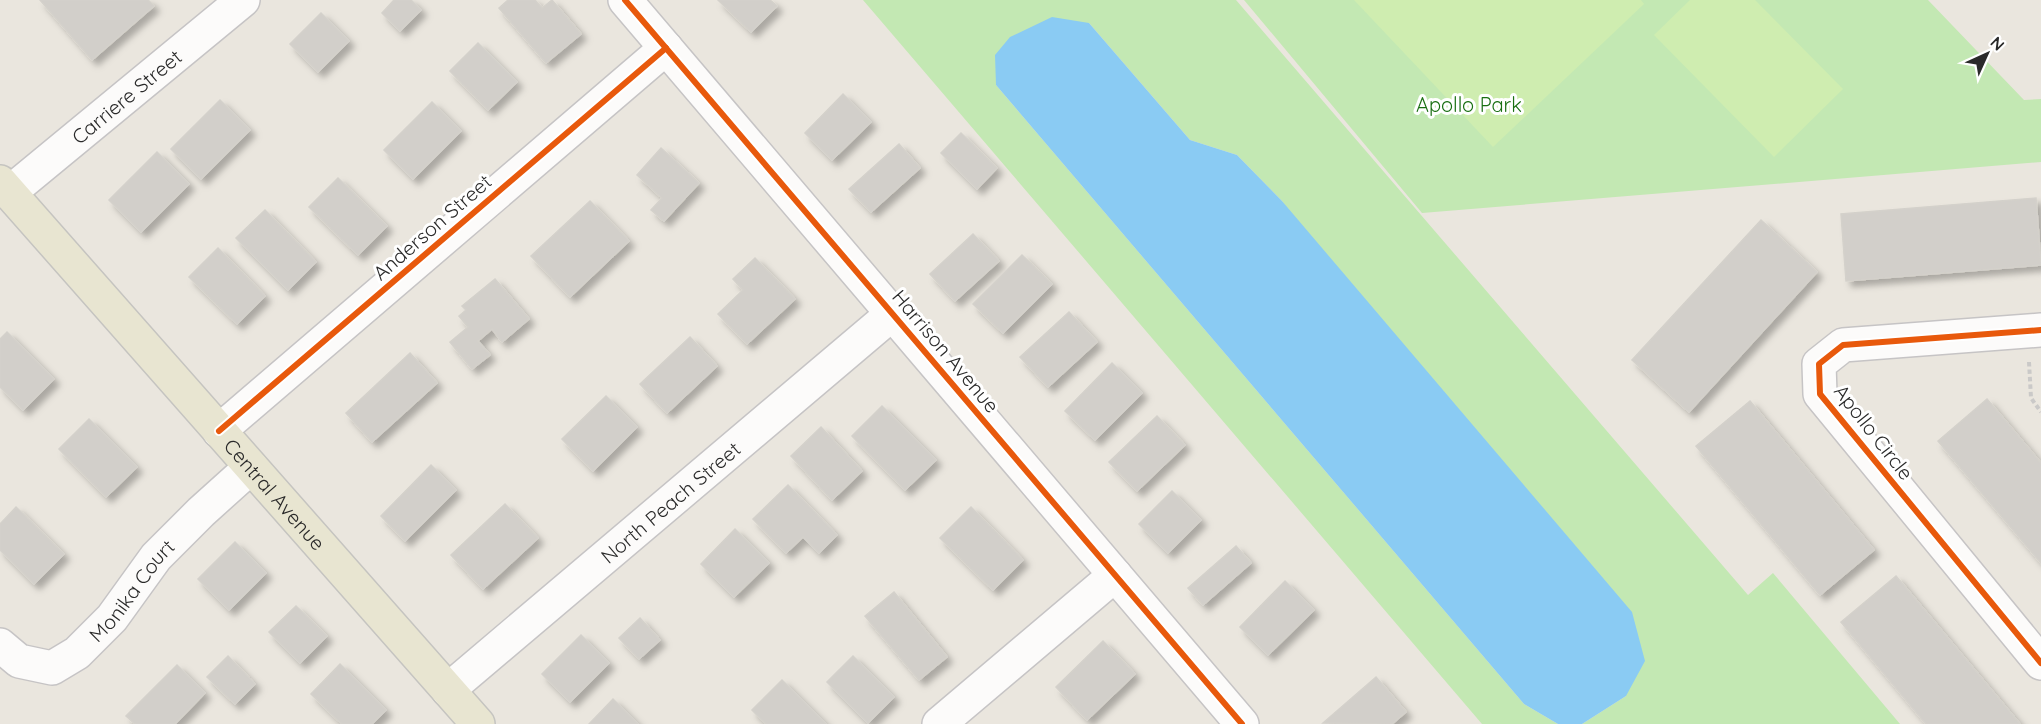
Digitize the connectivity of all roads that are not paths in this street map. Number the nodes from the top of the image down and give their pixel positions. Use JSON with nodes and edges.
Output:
{"nodes":[{"id":1,"x":243,"y":0,"type":"edge"},
{"id":2,"x":625,"y":0,"type":"edge"},
{"id":3,"x":666,"y":48,"type":"junction"},
{"id":4,"x":5,"y":188,"type":"edge"},
{"id":5,"x":892,"y":314,"type":"junction"},
{"id":6,"x":2034,"y":330,"type":"edge"},
{"id":7,"x":219,"y":431,"type":"junction"},
{"id":8,"x":251,"y":467,"type":"junction"},
{"id":9,"x":1115,"y":575,"type":"junction"},
{"id":10,"x":0,"y":645,"type":"edge"},
{"id":11,"x":2041,"y":663,"type":"edge"},
{"id":12,"x":448,"y":690,"type":"junction"},
{"id":13,"x":478,"y":724,"type":"edge"},
{"id":14,"x":939,"y":724,"type":"edge"},
{"id":15,"x":1242,"y":724,"type":"edge"}],
"edges":[{"from":1,"to":4,"type":"street","name":"Carriere Street"},
{"from":2,"to":3,"type":"street","name":"Harrison Avenue"},
{"from":3,"to":5,"type":"street","name":"Harrison Avenue"},
{"from":3,"to":7,"type":"street","name":"Anderson Street"},
{"from":4,"to":7,"type":"main road","name":"Central Avenue"},
{"from":5,"to":9,"type":"street","name":"Harrison Avenue"},
{"from":5,"to":12,"type":"street","name":"North Peach Street"},
{"from":6,"to":11,"type":"street","name":"Apollo Circle"},
{"from":7,"to":8,"type":"main road","name":"Central Avenue"},
{"from":8,"to":10,"type":"street","name":"Monika Court"},
{"from":8,"to":12,"type":"main road","name":"Central Avenue"},
{"from":9,"to":14,"type":"street"},
{"from":9,"to":15,"type":"street","name":"Harrison Avenue"},
{"from":12,"to":13,"type":"main road","name":"Central Avenue"}]}
